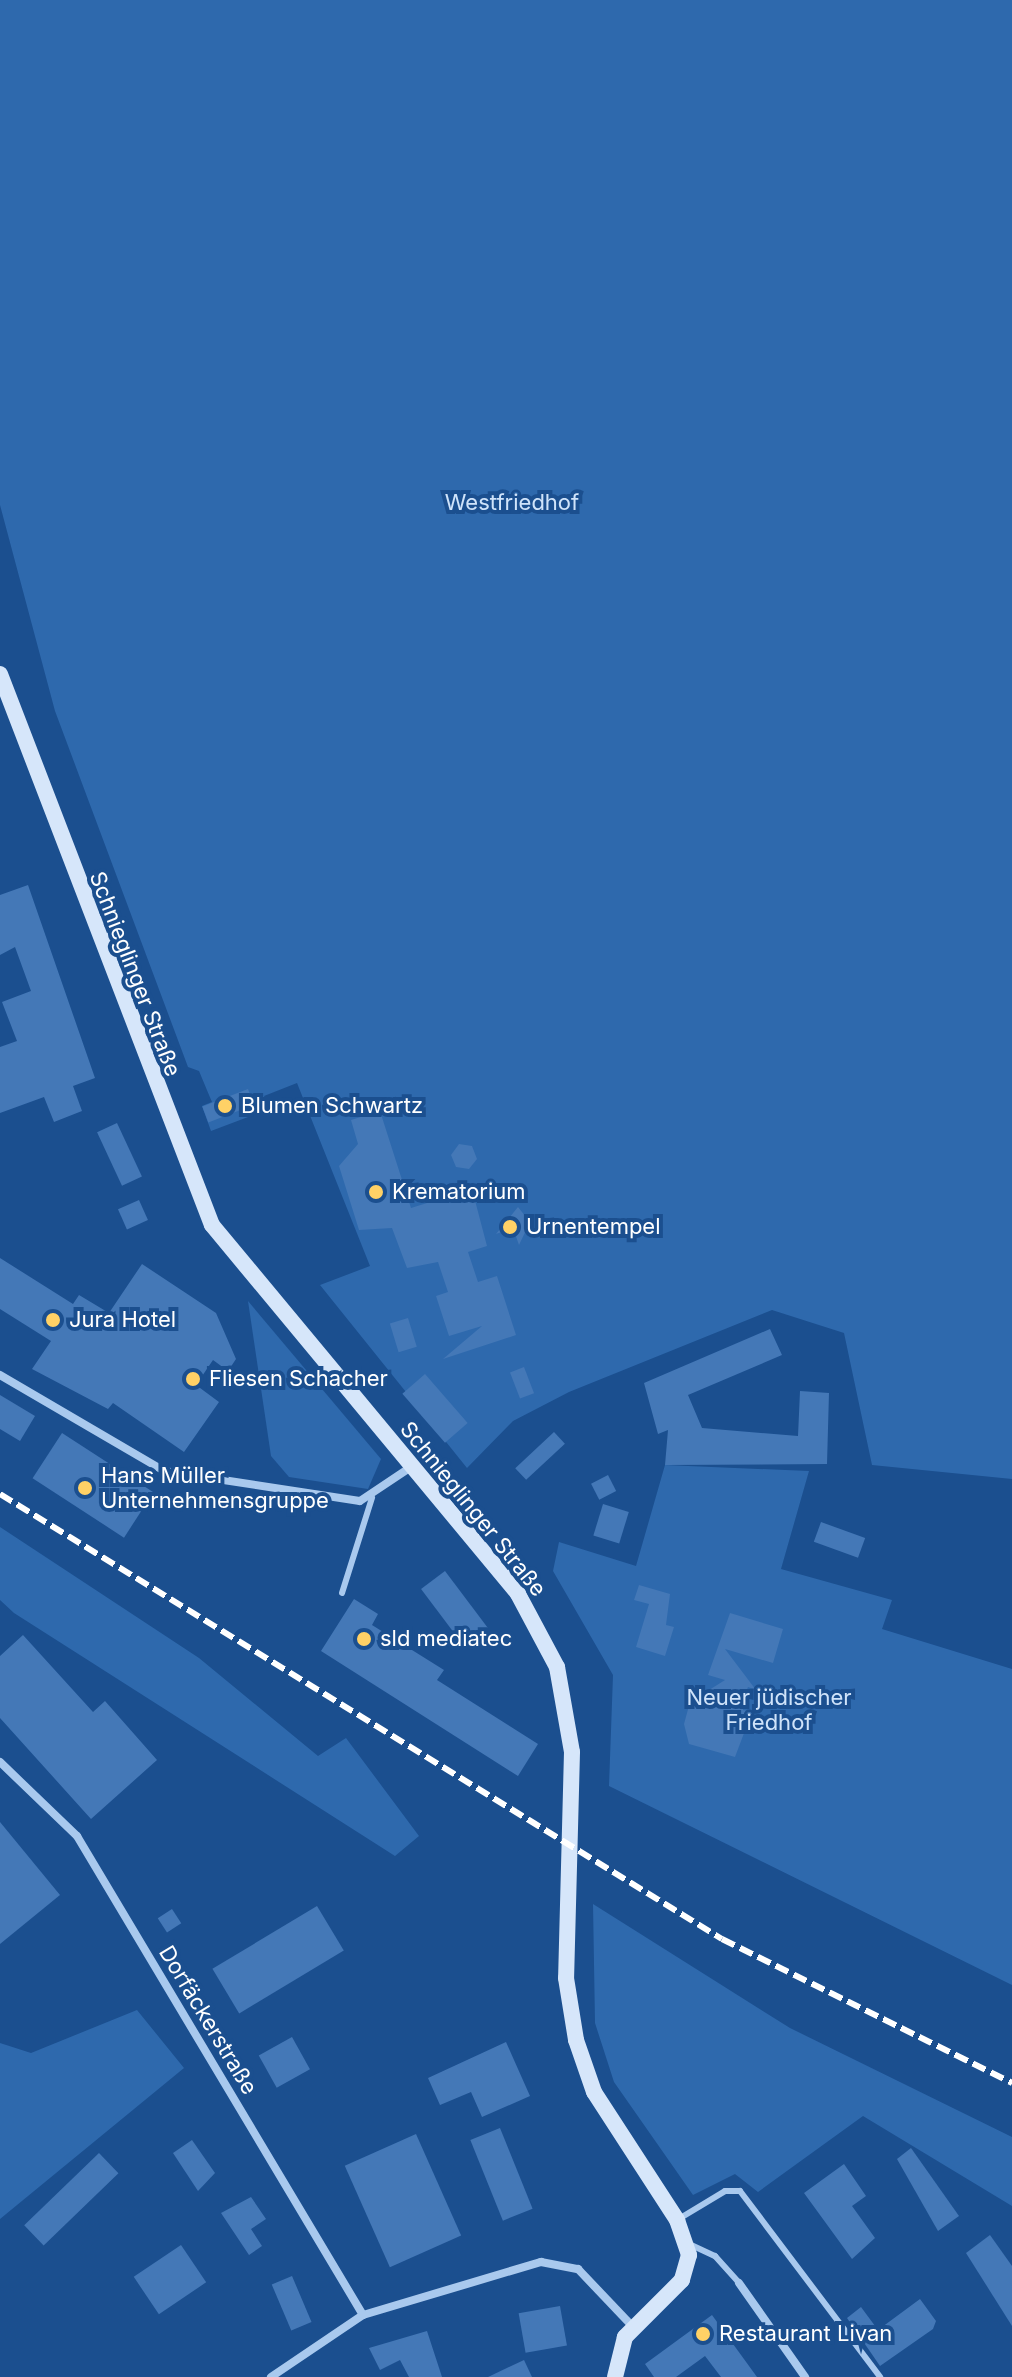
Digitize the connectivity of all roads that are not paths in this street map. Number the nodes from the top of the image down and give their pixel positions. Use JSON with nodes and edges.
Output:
{"nodes":[{"id":1,"x":0,"y":674,"type":"edge"},
{"id":2,"x":0,"y":1375,"type":"edge"},
{"id":3,"x":411,"y":1467,"type":"junction"},
{"id":4,"x":372,"y":1498,"type":"junction"},
{"id":5,"x":342,"y":1593,"type":"dead end"},
{"id":6,"x":0,"y":1762,"type":"edge"},
{"id":7,"x":677,"y":2220,"type":"junction"},
{"id":8,"x":687,"y":2242,"type":"junction"},
{"id":9,"x":739,"y":2283,"type":"joint"},
{"id":10,"x":363,"y":2315,"type":"junction"},
{"id":11,"x":632,"y":2326,"type":"junction"},
{"id":12,"x":271,"y":2377,"type":"edge"},
{"id":13,"x":615,"y":2377,"type":"edge"},
{"id":14,"x":805,"y":2377,"type":"edge"},
{"id":15,"x":880,"y":2377,"type":"edge"}],
"edges":[{"from":1,"to":3,"type":"main road","name":"Schnieglinger Straße"},
{"from":2,"to":4,"type":"street"},
{"from":3,"to":4,"type":"street"},
{"from":3,"to":7,"type":"main road","name":"Schnieglinger Straße"},
{"from":4,"to":5,"type":"lane"},
{"from":6,"to":10,"type":"street","name":"Dorfäckerstraße"},
{"from":7,"to":8,"type":"main road","name":"Schnieglinger Straße"},
{"from":7,"to":15,"type":"lane"},
{"from":8,"to":9,"type":"lane"},
{"from":8,"to":11,"type":"main road"},
{"from":9,"to":14,"type":"street"},
{"from":10,"to":11,"type":"street"},
{"from":10,"to":12,"type":"street"},
{"from":11,"to":13,"type":"main road"}]}
